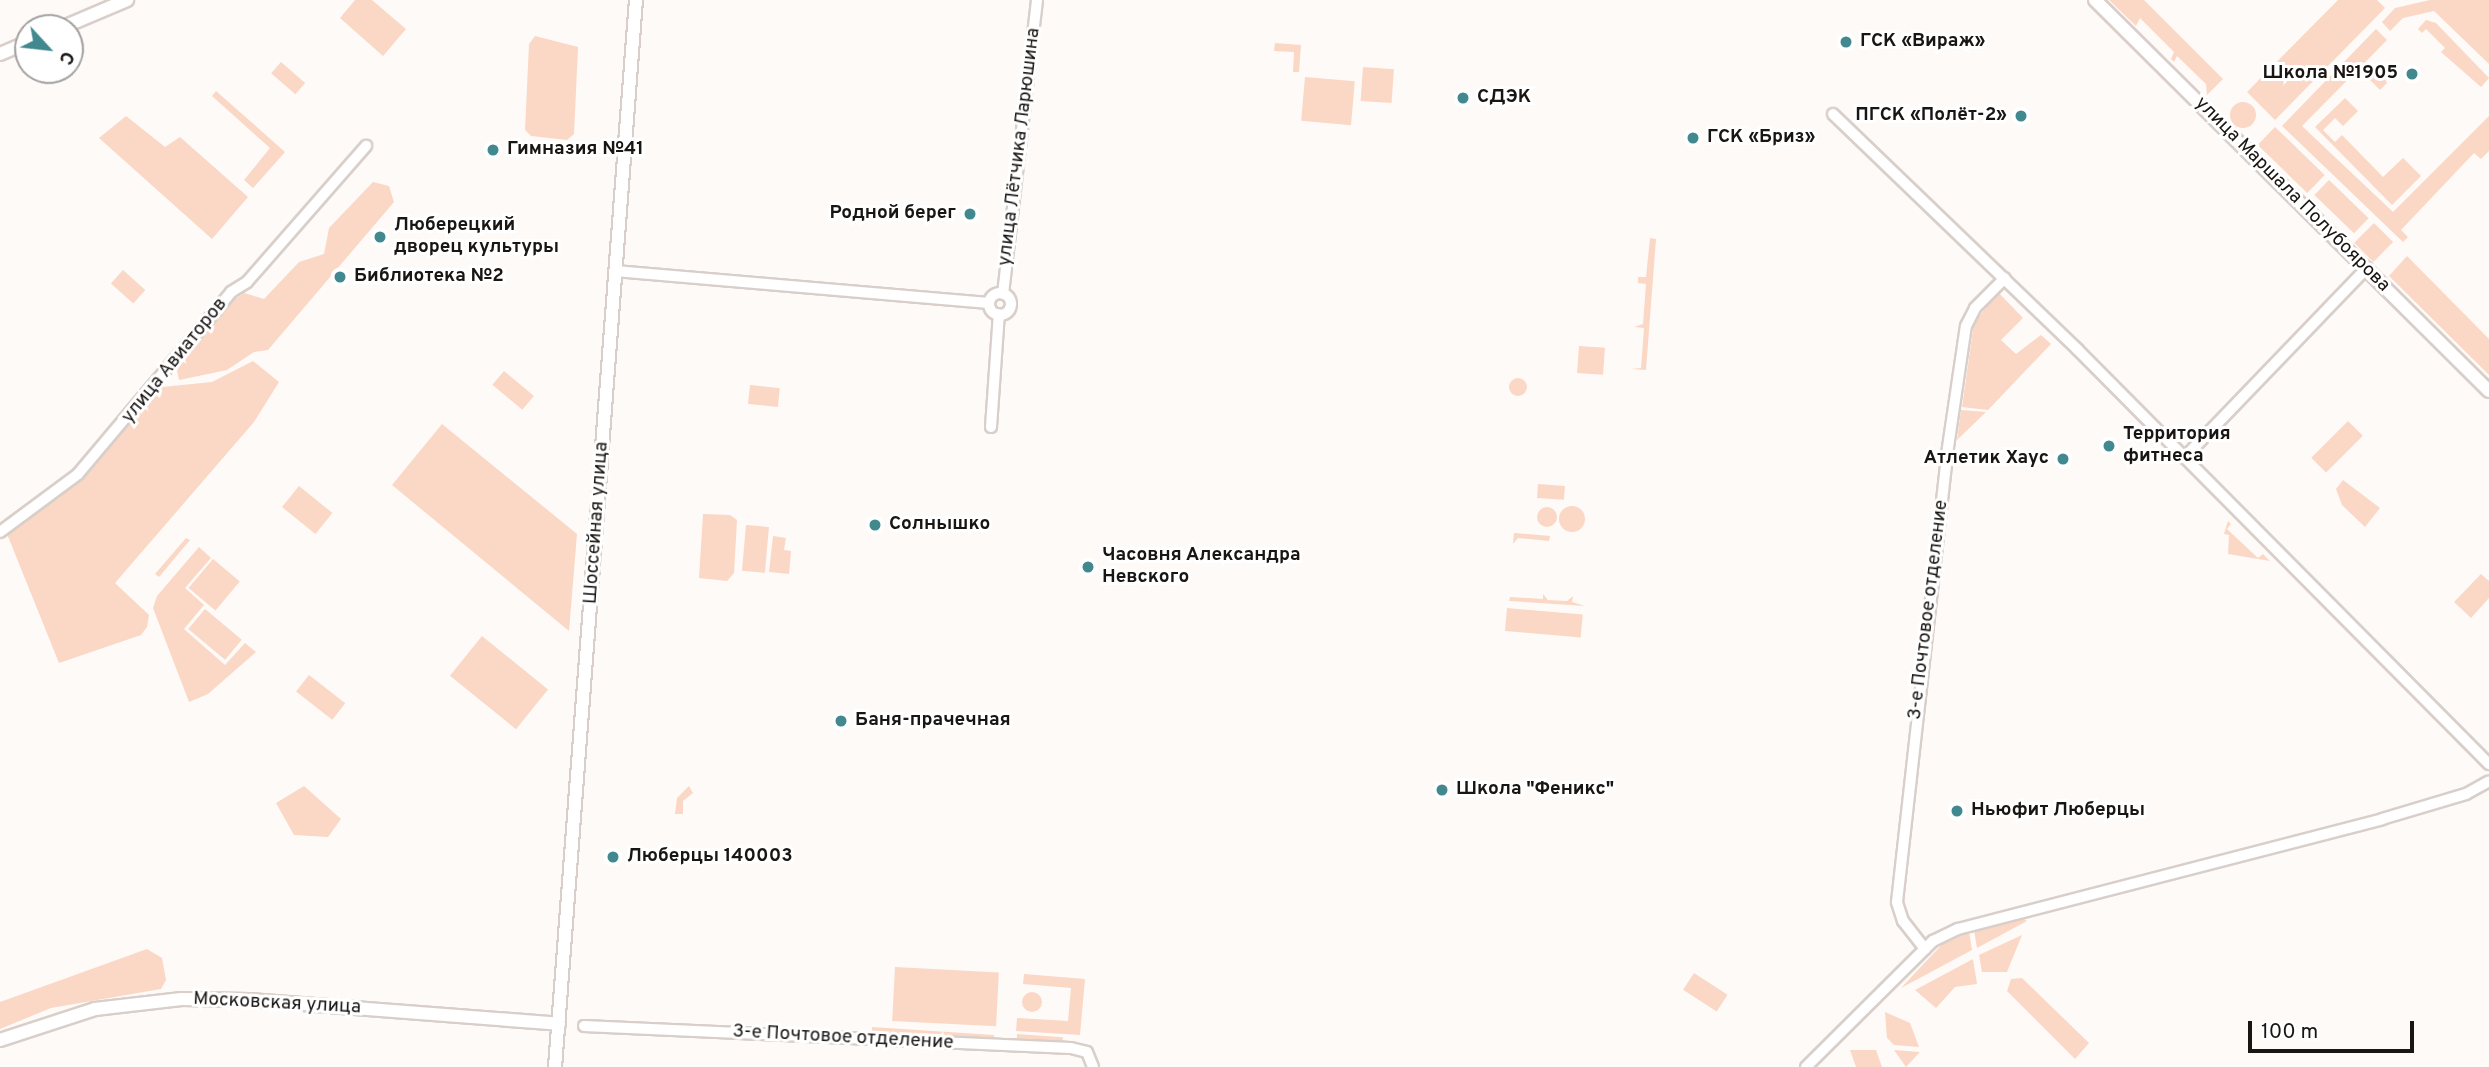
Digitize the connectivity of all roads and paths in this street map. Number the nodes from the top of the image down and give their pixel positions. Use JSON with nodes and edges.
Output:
{"nodes":[{"id":1,"x":127,"y":0,"type":"edge"},
{"id":2,"x":627,"y":0,"type":"edge"},
{"id":3,"x":636,"y":0,"type":"edge"},
{"id":4,"x":1037,"y":0,"type":"edge"},
{"id":5,"x":2095,"y":0,"type":"edge"},
{"id":6,"x":84,"y":18,"type":"edge"},
{"id":7,"x":635,"y":22,"type":"junction"},
{"id":8,"x":1833,"y":114,"type":"dead end"},
{"id":9,"x":366,"y":146,"type":"dead end"},
{"id":10,"x":2367,"y":268,"type":"junction"},
{"id":11,"x":615,"y":271,"type":"junction"},
{"id":12,"x":2005,"y":278,"type":"junction"},
{"id":13,"x":1003,"y":294,"type":"junction"},
{"id":14,"x":989,"y":303,"type":"junction"},
{"id":15,"x":999,"y":314,"type":"junction"},
{"id":16,"x":2489,"y":391,"type":"edge"},
{"id":17,"x":991,"y":427,"type":"dead end"},
{"id":18,"x":2184,"y":458,"type":"junction"},
{"id":19,"x":0,"y":533,"type":"edge"},
{"id":20,"x":2489,"y":764,"type":"edge"},
{"id":21,"x":2489,"y":781,"type":"edge"},
{"id":22,"x":1925,"y":949,"type":"junction"},
{"id":23,"x":559,"y":1024,"type":"junction"},
{"id":24,"x":584,"y":1026,"type":"dead end"},
{"id":25,"x":0,"y":1040,"type":"edge"},
{"id":26,"x":555,"y":1067,"type":"edge"},
{"id":27,"x":1093,"y":1067,"type":"edge"},
{"id":28,"x":1806,"y":1067,"type":"edge"}],
"edges":[{"from":1,"to":6,"type":"street"},
{"from":2,"to":7,"type":"street","name":"Шоссейная улица"},
{"from":3,"to":7,"type":"street","name":"Шоссейная улица"},
{"from":4,"to":13,"type":"street","name":"улица Лётчика Ларюшина"},
{"from":5,"to":10,"type":"street","name":"улица Маршала Полубоярова"},
{"from":7,"to":11,"type":"street","name":"Шоссейная улица"},
{"from":8,"to":12,"type":"street"},
{"from":9,"to":19,"type":"street","name":"улица Авиаторов"},
{"from":10,"to":16,"type":"street","name":"улица Маршала Полубоярова"},
{"from":10,"to":18,"type":"street"},
{"from":11,"to":14,"type":"street"},
{"from":11,"to":23,"type":"street","name":"Шоссейная улица"},
{"from":12,"to":18,"type":"street"},
{"from":12,"to":22,"type":"street","name":"3-е Почтовое отделение"},
{"from":13,"to":14,"type":"street","name":"улица Лётчика Ларюшина"},
{"from":13,"to":15,"type":"street","name":"улица Лётчика Ларюшина"},
{"from":14,"to":15,"type":"street"},
{"from":15,"to":17,"type":"street","name":"улица Лётчика Ларюшина"},
{"from":18,"to":20,"type":"street"},
{"from":21,"to":22,"type":"street"},
{"from":22,"to":28,"type":"street"},
{"from":23,"to":25,"type":"street","name":"Московская улица"},
{"from":23,"to":26,"type":"street","name":"Шоссейная улица"},
{"from":24,"to":27,"type":"street","name":"3-е Почтовое отделение"}]}
